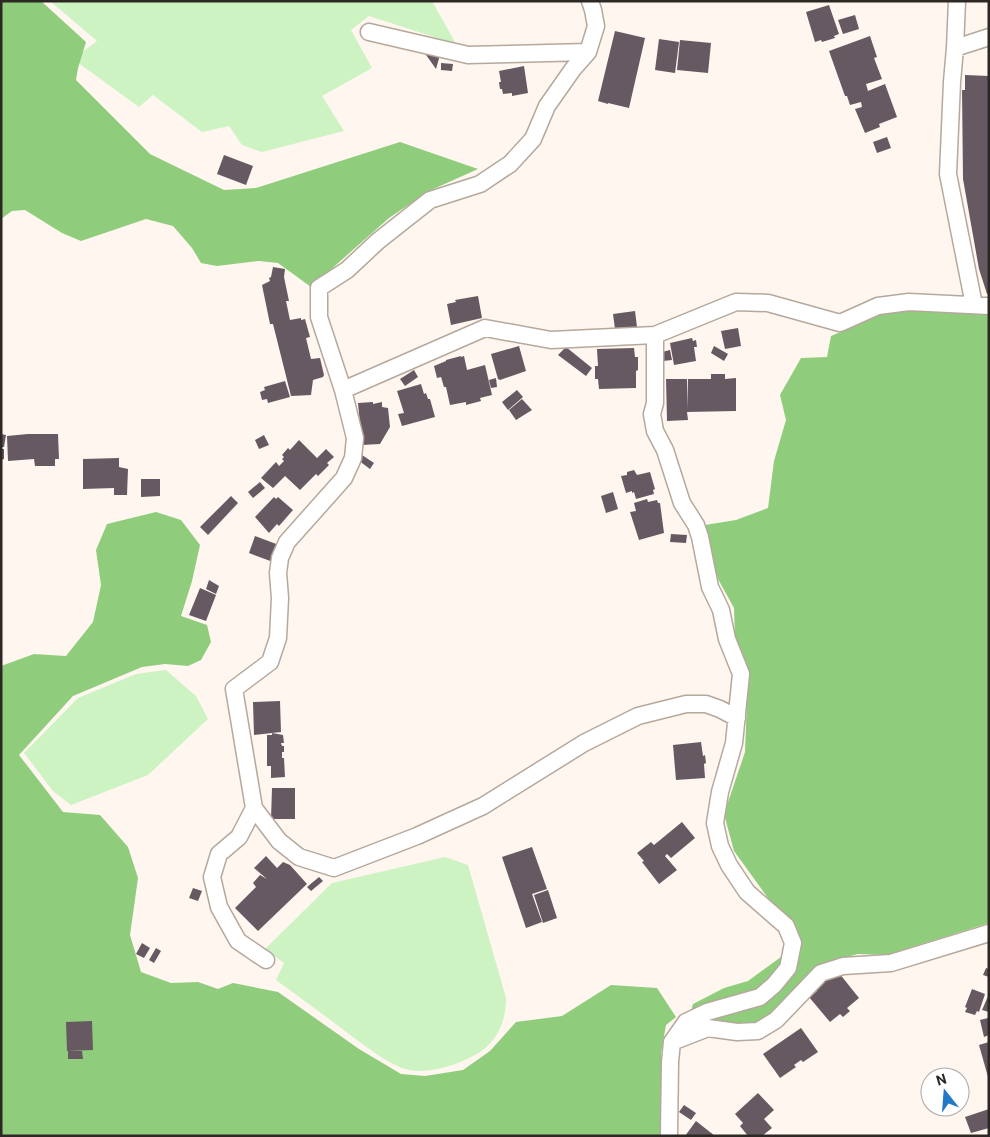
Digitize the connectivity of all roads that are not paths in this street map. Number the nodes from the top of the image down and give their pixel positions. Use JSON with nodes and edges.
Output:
{"nodes":[{"id":1,"x":590,"y":1,"type":"edge"},
{"id":2,"x":957,"y":1,"type":"edge"},
{"id":3,"x":369,"y":32,"type":"dead end"},
{"id":4,"x":989,"y":37,"type":"edge"},
{"id":5,"x":955,"y":48,"type":"junction"},
{"id":6,"x":588,"y":52,"type":"junction"},
{"id":7,"x":981,"y":306,"type":"edge"},
{"id":8,"x":655,"y":335,"type":"junction"},
{"id":9,"x":343,"y":390,"type":"junction"},
{"id":10,"x":737,"y":718,"type":"junction"},
{"id":11,"x":254,"y":808,"type":"junction"},
{"id":12,"x":989,"y":933,"type":"edge"},
{"id":13,"x":266,"y":960,"type":"dead end"},
{"id":14,"x":672,"y":1042,"type":"junction"},
{"id":15,"x":669,"y":1136,"type":"edge"}],
"edges":[{"from":1,"to":6,"type":"street"},
{"from":2,"to":5,"type":"street"},
{"from":3,"to":6,"type":"street"},
{"from":4,"to":5,"type":"street"},
{"from":5,"to":7,"type":"street"},
{"from":6,"to":9,"type":"street"},
{"from":7,"to":8,"type":"street"},
{"from":8,"to":9,"type":"street"},
{"from":8,"to":10,"type":"street"},
{"from":9,"to":11,"type":"street"},
{"from":10,"to":11,"type":"street"},
{"from":10,"to":14,"type":"street"},
{"from":11,"to":13,"type":"street"},
{"from":12,"to":14,"type":"street"},
{"from":14,"to":15,"type":"street"}]}
